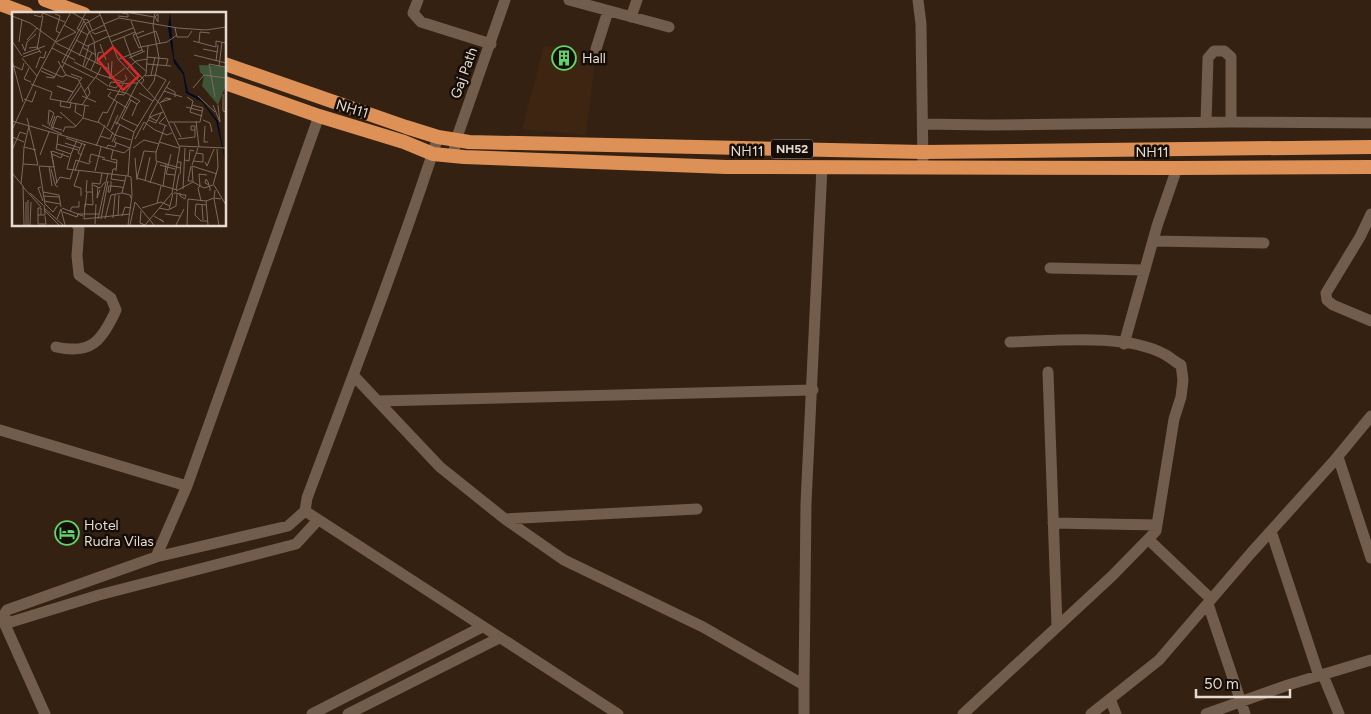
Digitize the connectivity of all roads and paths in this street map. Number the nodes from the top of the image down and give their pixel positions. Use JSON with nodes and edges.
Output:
{"nodes":[{"id":1,"x":45,"y":0,"type":"edge"},
{"id":2,"x":418,"y":0,"type":"edge"},
{"id":3,"x":505,"y":0,"type":"edge"},
{"id":4,"x":569,"y":0,"type":"edge"},
{"id":5,"x":637,"y":0,"type":"edge"},
{"id":6,"x":918,"y":0,"type":"edge"},
{"id":7,"x":0,"y":4,"type":"edge"},
{"id":8,"x":595,"y":4,"type":"edge"},
{"id":9,"x":608,"y":11,"type":"junction"},
{"id":10,"x":22,"y":12,"type":"edge"},
{"id":11,"x":78,"y":12,"type":"edge"},
{"id":12,"x":631,"y":17,"type":"junction"},
{"id":13,"x":669,"y":27,"type":"dead end"},
{"id":14,"x":490,"y":44,"type":"junction"},
{"id":15,"x":596,"y":49,"type":"dead end"},
{"id":16,"x":226,"y":64,"type":"edge"},
{"id":17,"x":226,"y":83,"type":"edge"},
{"id":18,"x":319,"y":116,"type":"junction"},
{"id":19,"x":1206,"y":122,"type":"junction"},
{"id":20,"x":1232,"y":122,"type":"junction"},
{"id":21,"x":1371,"y":123,"type":"edge"},
{"id":22,"x":923,"y":124,"type":"junction"},
{"id":23,"x":438,"y":137,"type":"junction"},
{"id":24,"x":456,"y":140,"type":"junction"},
{"id":25,"x":1371,"y":147,"type":"edge"},
{"id":26,"x":923,"y":152,"type":"junction"},
{"id":27,"x":433,"y":154,"type":"junction"},
{"id":28,"x":453,"y":156,"type":"junction"},
{"id":29,"x":822,"y":167,"type":"junction"},
{"id":30,"x":1371,"y":167,"type":"edge"},
{"id":31,"x":923,"y":168,"type":"junction"},
{"id":32,"x":1178,"y":168,"type":"junction"},
{"id":33,"x":1371,"y":214,"type":"edge"},
{"id":34,"x":78,"y":226,"type":"edge"},
{"id":35,"x":1368,"y":228,"type":"edge"},
{"id":36,"x":1153,"y":240,"type":"junction"},
{"id":37,"x":1264,"y":244,"type":"dead end"},
{"id":38,"x":1050,"y":268,"type":"dead end"},
{"id":39,"x":1145,"y":270,"type":"junction"},
{"id":40,"x":1371,"y":321,"type":"edge"},
{"id":41,"x":1010,"y":342,"type":"dead end"},
{"id":42,"x":1124,"y":344,"type":"junction"},
{"id":43,"x":56,"y":346,"type":"dead end"},
{"id":44,"x":1048,"y":372,"type":"dead end"},
{"id":45,"x":354,"y":376,"type":"junction"},
{"id":46,"x":813,"y":390,"type":"junction"},
{"id":47,"x":378,"y":401,"type":"junction"},
{"id":48,"x":1371,"y":416,"type":"edge"},
{"id":49,"x":0,"y":430,"type":"edge"},
{"id":50,"x":1338,"y":457,"type":"junction"},
{"id":51,"x":187,"y":486,"type":"junction"},
{"id":52,"x":697,"y":509,"type":"dead end"},
{"id":53,"x":305,"y":511,"type":"junction"},
{"id":54,"x":505,"y":519,"type":"junction"},
{"id":55,"x":318,"y":520,"type":"junction"},
{"id":56,"x":1053,"y":523,"type":"junction"},
{"id":57,"x":1157,"y":525,"type":"junction"},
{"id":58,"x":1271,"y":531,"type":"junction"},
{"id":59,"x":1148,"y":540,"type":"junction"},
{"id":60,"x":156,"y":557,"type":"junction"},
{"id":61,"x":1371,"y":558,"type":"edge"},
{"id":62,"x":1209,"y":602,"type":"junction"},
{"id":63,"x":1,"y":618,"type":"edge"},
{"id":64,"x":1057,"y":626,"type":"junction"},
{"id":65,"x":482,"y":627,"type":"junction"},
{"id":66,"x":499,"y":638,"type":"junction"},
{"id":67,"x":1371,"y":660,"type":"edge"},
{"id":68,"x":1321,"y":675,"type":"junction"},
{"id":69,"x":804,"y":686,"type":"junction"},
{"id":70,"x":1110,"y":699,"type":"junction"},
{"id":71,"x":1241,"y":702,"type":"junction"},
{"id":72,"x":45,"y":714,"type":"edge"},
{"id":73,"x":312,"y":714,"type":"edge"},
{"id":74,"x":348,"y":714,"type":"edge"},
{"id":75,"x":618,"y":714,"type":"edge"},
{"id":76,"x":804,"y":714,"type":"edge"},
{"id":77,"x":964,"y":714,"type":"edge"},
{"id":78,"x":1091,"y":714,"type":"edge"},
{"id":79,"x":1116,"y":714,"type":"edge"},
{"id":80,"x":1206,"y":714,"type":"edge"},
{"id":81,"x":1245,"y":714,"type":"edge"},
{"id":82,"x":1339,"y":714,"type":"edge"}],
"edges":[{"from":1,"to":11,"type":"highway"},
{"from":2,"to":14,"type":"street"},
{"from":3,"to":14,"type":"street","name":"Gaj Path"},
{"from":4,"to":8,"type":"street"},
{"from":5,"to":12,"type":"street"},
{"from":6,"to":22,"type":"street"},
{"from":7,"to":10,"type":"highway"},
{"from":8,"to":9,"type":"street"},
{"from":9,"to":12,"type":"street"},
{"from":9,"to":15,"type":"street"},
{"from":12,"to":13,"type":"street"},
{"from":14,"to":24,"type":"street","name":"Gaj Path"},
{"from":16,"to":23,"type":"highway","number":"NH52"},
{"from":17,"to":18,"type":"highway","name":"NH11","number":"NH52"},
{"from":18,"to":27,"type":"highway","name":"NH11","number":"NH52"},
{"from":18,"to":51,"type":"street"},
{"from":19,"to":20,"type":"street"},
{"from":19,"to":20,"type":"street"},
{"from":19,"to":22,"type":"street"},
{"from":20,"to":21,"type":"street"},
{"from":22,"to":26,"type":"street"},
{"from":23,"to":24,"type":"highway","number":"NH52"},
{"from":23,"to":27,"type":"street"},
{"from":24,"to":26,"type":"highway","number":"NH52"},
{"from":24,"to":28,"type":"street","name":"Gaj Path"},
{"from":25,"to":26,"type":"highway","number":"NH52"},
{"from":26,"to":31,"type":"street"},
{"from":27,"to":28,"type":"highway","name":"NH11","number":"NH52"},
{"from":27,"to":45,"type":"street"},
{"from":28,"to":29,"type":"highway","name":"NH11","number":"NH52"},
{"from":29,"to":31,"type":"highway","name":"NH11","number":"NH52"},
{"from":29,"to":46,"type":"street"},
{"from":30,"to":32,"type":"highway","name":"NH11","number":"NH52"},
{"from":31,"to":32,"type":"highway","name":"NH11","number":"NH52"},
{"from":32,"to":36,"type":"street"},
{"from":33,"to":35,"type":"street"},
{"from":34,"to":43,"type":"street"},
{"from":35,"to":40,"type":"street"},
{"from":36,"to":37,"type":"street"},
{"from":36,"to":39,"type":"street"},
{"from":38,"to":39,"type":"street"},
{"from":39,"to":42,"type":"street"},
{"from":41,"to":42,"type":"street"},
{"from":42,"to":57,"type":"street"},
{"from":44,"to":56,"type":"street"},
{"from":45,"to":47,"type":"street"},
{"from":45,"to":53,"type":"street"},
{"from":46,"to":47,"type":"street"},
{"from":46,"to":69,"type":"street"},
{"from":47,"to":54,"type":"street"},
{"from":48,"to":50,"type":"street"},
{"from":49,"to":51,"type":"street"},
{"from":50,"to":58,"type":"street"},
{"from":50,"to":61,"type":"street"},
{"from":51,"to":60,"type":"street"},
{"from":52,"to":54,"type":"street"},
{"from":53,"to":55,"type":"street"},
{"from":53,"to":60,"type":"street"},
{"from":54,"to":69,"type":"street"},
{"from":55,"to":63,"type":"street"},
{"from":55,"to":65,"type":"street"},
{"from":56,"to":57,"type":"street"},
{"from":56,"to":64,"type":"street"},
{"from":57,"to":59,"type":"street"},
{"from":58,"to":62,"type":"street"},
{"from":58,"to":68,"type":"street"},
{"from":59,"to":62,"type":"street"},
{"from":59,"to":64,"type":"street"},
{"from":60,"to":63,"type":"street"},
{"from":62,"to":70,"type":"street"},
{"from":62,"to":71,"type":"street"},
{"from":63,"to":72,"type":"street"},
{"from":64,"to":77,"type":"street"},
{"from":65,"to":66,"type":"street"},
{"from":65,"to":73,"type":"street"},
{"from":66,"to":74,"type":"street"},
{"from":66,"to":75,"type":"street"},
{"from":67,"to":68,"type":"street"},
{"from":68,"to":71,"type":"street"},
{"from":68,"to":82,"type":"street"},
{"from":69,"to":76,"type":"street"},
{"from":70,"to":78,"type":"street"},
{"from":70,"to":79,"type":"street"},
{"from":71,"to":80,"type":"street"},
{"from":71,"to":81,"type":"street"}]}
